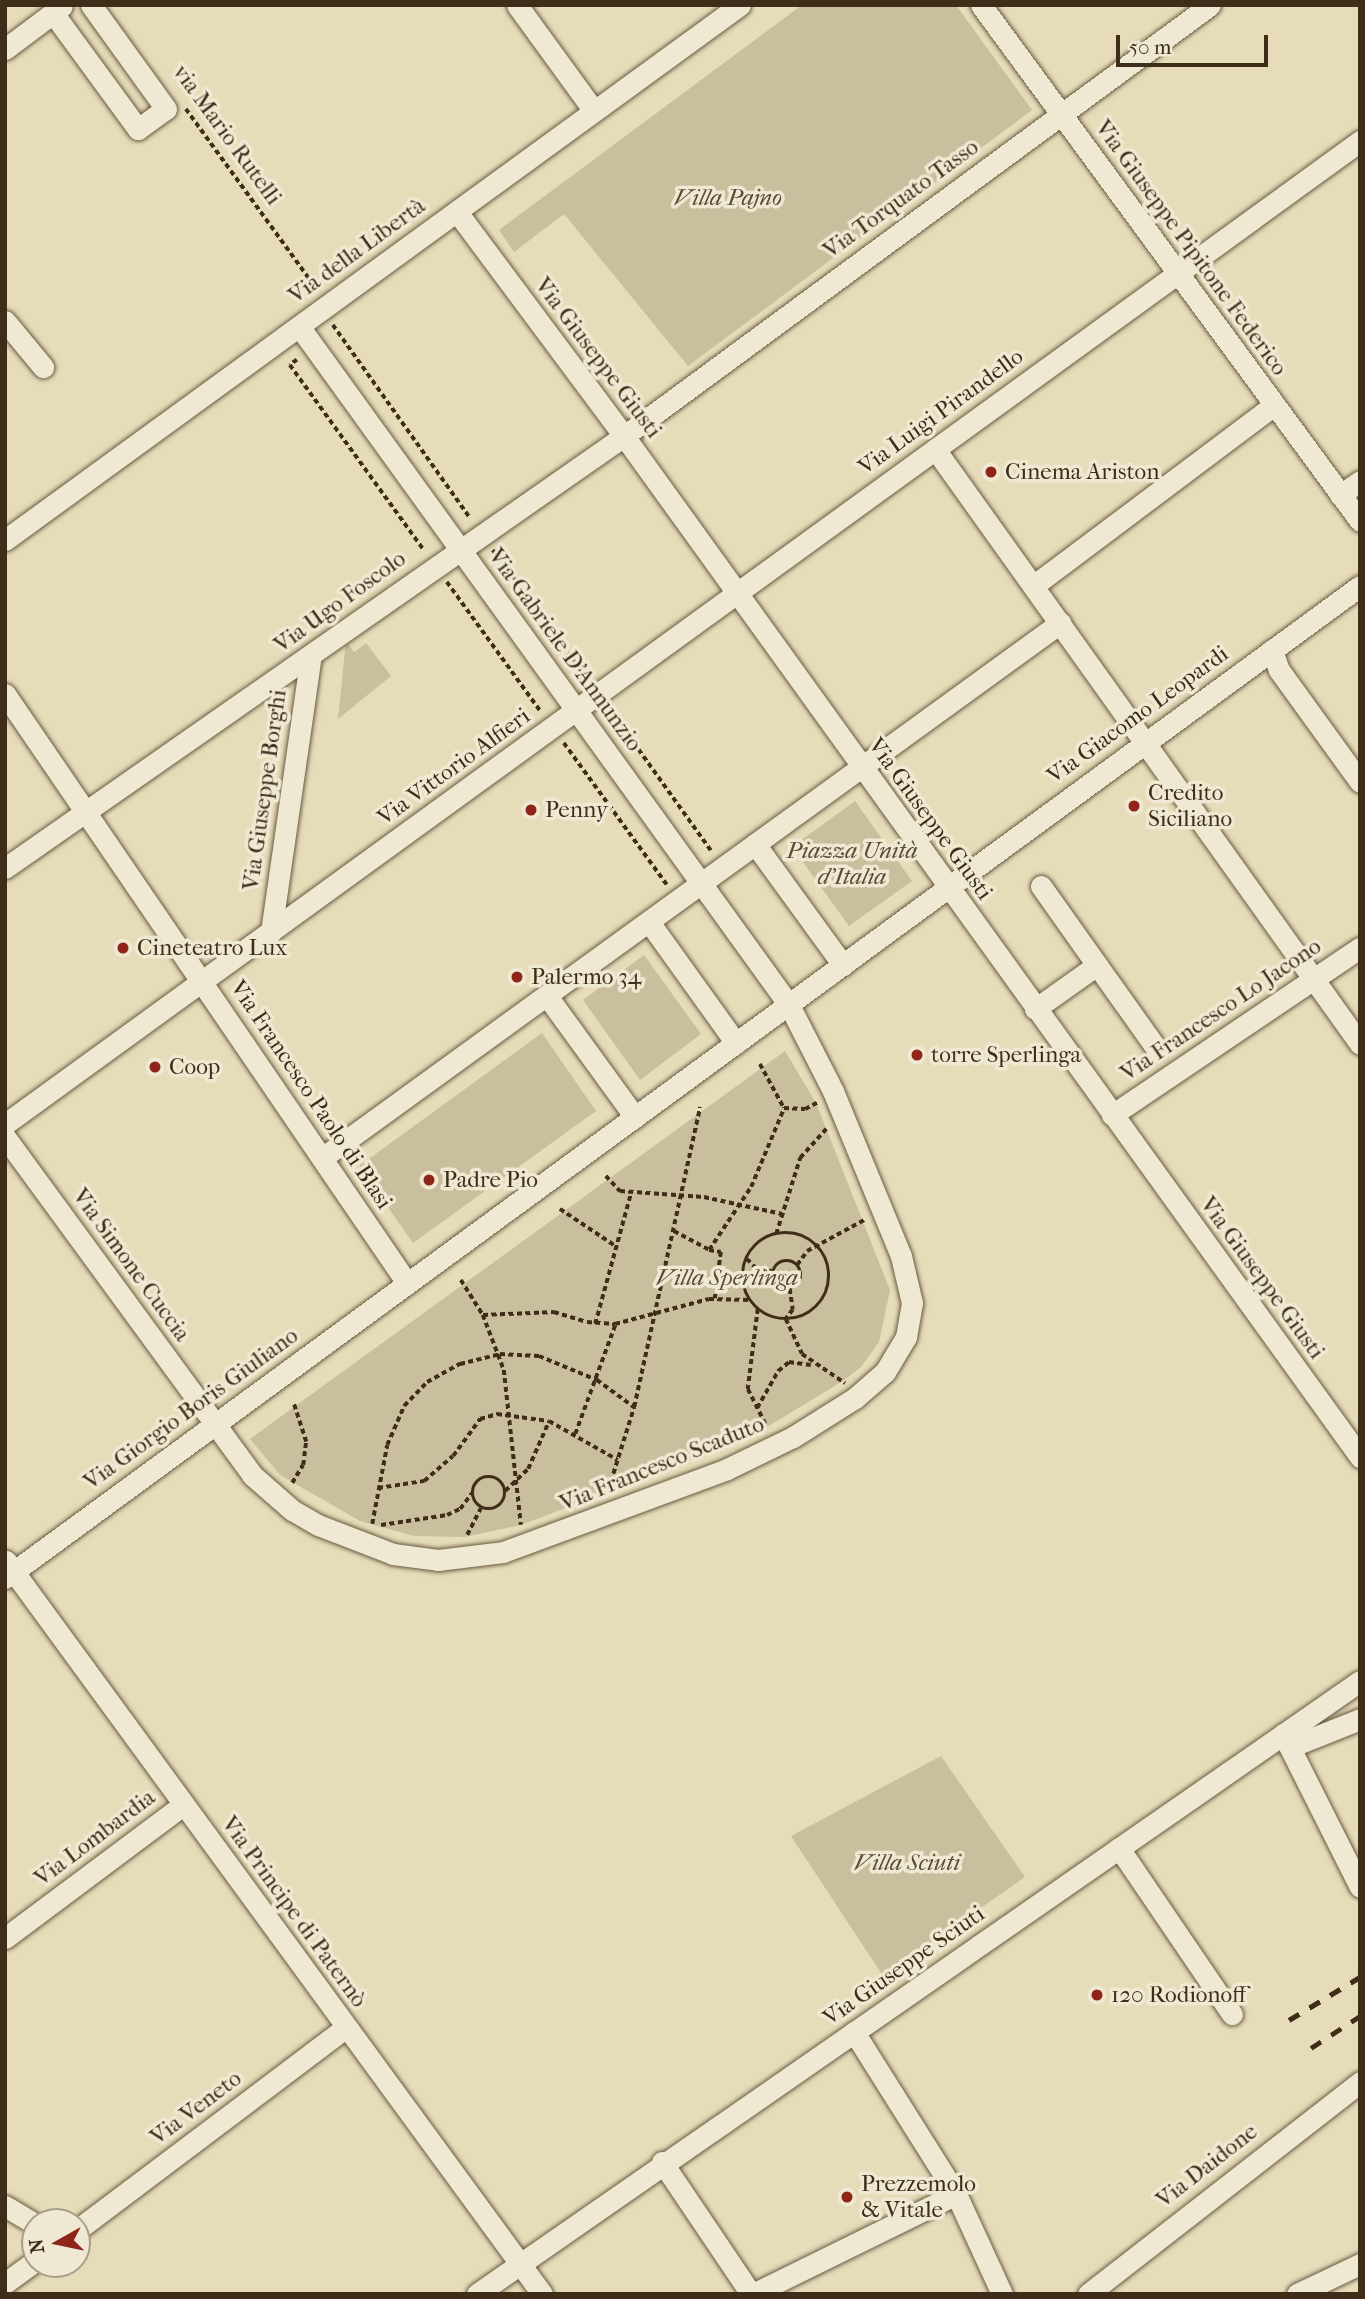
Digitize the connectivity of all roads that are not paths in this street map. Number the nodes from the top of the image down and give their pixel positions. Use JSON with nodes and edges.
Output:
{"nodes":[{"id":1,"x":91,"y":5,"type":"edge"},
{"id":2,"x":517,"y":5,"type":"edge"},
{"id":3,"x":740,"y":5,"type":"edge"},
{"id":4,"x":981,"y":5,"type":"edge"},
{"id":5,"x":1210,"y":5,"type":"edge"},
{"id":6,"x":59,"y":9,"type":"edge"},
{"id":7,"x":5,"y":49,"type":"edge"},
{"id":8,"x":594,"y":111,"type":"junction"},
{"id":9,"x":1061,"y":114,"type":"junction"},
{"id":10,"x":1360,"y":141,"type":"edge"},
{"id":11,"x":457,"y":212,"type":"junction"},
{"id":12,"x":1176,"y":272,"type":"junction"},
{"id":13,"x":5,"y":321,"type":"edge"},
{"id":14,"x":299,"y":326,"type":"junction"},
{"id":15,"x":43,"y":367,"type":"dead end"},
{"id":16,"x":1273,"y":406,"type":"junction"},
{"id":17,"x":624,"y":436,"type":"junction"},
{"id":18,"x":935,"y":449,"type":"junction"},
{"id":19,"x":1360,"y":481,"type":"edge"},
{"id":20,"x":1340,"y":495,"type":"junction"},
{"id":21,"x":1360,"y":522,"type":"edge"},
{"id":22,"x":5,"y":540,"type":"edge"},
{"id":23,"x":459,"y":548,"type":"junction"},
{"id":24,"x":1033,"y":586,"type":"junction"},
{"id":25,"x":1360,"y":586,"type":"edge"},
{"id":26,"x":736,"y":593,"type":"junction"},
{"id":27,"x":1060,"y":623,"type":"junction"},
{"id":28,"x":1272,"y":650,"type":"junction"},
{"id":29,"x":312,"y":656,"type":"junction"},
{"id":30,"x":5,"y":694,"type":"edge"},
{"id":31,"x":577,"y":710,"type":"junction"},
{"id":32,"x":1144,"y":743,"type":"junction"},
{"id":33,"x":860,"y":768,"type":"junction"},
{"id":34,"x":1360,"y":782,"type":"edge"},
{"id":35,"x":85,"y":810,"type":"junction"},
{"id":36,"x":755,"y":844,"type":"junction"},
{"id":37,"x":5,"y":868,"type":"edge"},
{"id":38,"x":702,"y":883,"type":"junction"},
{"id":39,"x":1041,"y":886,"type":"dead end"},
{"id":40,"x":948,"y":888,"type":"junction"},
{"id":41,"x":649,"y":922,"type":"junction"},
{"id":42,"x":271,"y":932,"type":"junction"},
{"id":43,"x":1360,"y":948,"type":"edge"},
{"id":44,"x":843,"y":965,"type":"junction"},
{"id":45,"x":1097,"y":965,"type":"junction"},
{"id":46,"x":1313,"y":981,"type":"junction"},
{"id":47,"x":202,"y":982,"type":"junction"},
{"id":48,"x":547,"y":996,"type":"junction"},
{"id":49,"x":789,"y":1004,"type":"junction"},
{"id":50,"x":1035,"y":1009,"type":"junction"},
{"id":51,"x":736,"y":1043,"type":"junction"},
{"id":52,"x":1360,"y":1044,"type":"edge"},
{"id":53,"x":1156,"y":1048,"type":"dead end"},
{"id":54,"x":1112,"y":1115,"type":"junction"},
{"id":55,"x":635,"y":1117,"type":"junction"},
{"id":56,"x":5,"y":1125,"type":"edge"},
{"id":57,"x":5,"y":1137,"type":"edge"},
{"id":58,"x":322,"y":1158,"type":"junction"},
{"id":59,"x":407,"y":1283,"type":"junction"},
{"id":60,"x":214,"y":1425,"type":"junction"},
{"id":61,"x":1360,"y":1457,"type":"edge"},
{"id":62,"x":8,"y":1570,"type":"edge"},
{"id":63,"x":1360,"y":1681,"type":"edge"},
{"id":64,"x":1360,"y":1719,"type":"edge"},
{"id":65,"x":1287,"y":1740,"type":"junction"},
{"id":66,"x":183,"y":1805,"type":"junction"},
{"id":67,"x":1119,"y":1848,"type":"junction"},
{"id":68,"x":1360,"y":1887,"type":"edge"},
{"id":69,"x":5,"y":1938,"type":"edge"},
{"id":70,"x":1232,"y":2014,"type":"dead end"},
{"id":71,"x":346,"y":2027,"type":"junction"},
{"id":72,"x":854,"y":2032,"type":"junction"},
{"id":73,"x":1360,"y":2082,"type":"edge"},
{"id":74,"x":662,"y":2162,"type":"junction"},
{"id":75,"x":956,"y":2194,"type":"junction"},
{"id":76,"x":5,"y":2206,"type":"edge"},
{"id":77,"x":21,"y":2216,"type":"edge"},
{"id":78,"x":91,"y":2219,"type":"edge"},
{"id":79,"x":519,"y":2263,"type":"junction"},
{"id":80,"x":1360,"y":2264,"type":"edge"},
{"id":81,"x":21,"y":2271,"type":"edge"},
{"id":82,"x":5,"y":2283,"type":"edge"},
{"id":83,"x":477,"y":2294,"type":"edge"},
{"id":84,"x":542,"y":2294,"type":"edge"},
{"id":85,"x":752,"y":2294,"type":"edge"},
{"id":86,"x":1002,"y":2294,"type":"edge"},
{"id":87,"x":1088,"y":2294,"type":"edge"},
{"id":88,"x":1297,"y":2294,"type":"edge"}],
"edges":[{"from":1,"to":6,"type":"street"},
{"from":2,"to":8,"type":"street"},
{"from":3,"to":8,"type":"street","name":"Via della Libertà"},
{"from":4,"to":9,"type":"street","name":"Via Giuseppe Pipitone Federico"},
{"from":5,"to":9,"type":"street","name":"Via Torquato Tasso"},
{"from":6,"to":7,"type":"street"},
{"from":8,"to":11,"type":"street","name":"Via della Libertà"},
{"from":9,"to":12,"type":"street","name":"Via Giuseppe Pipitone Federico"},
{"from":9,"to":17,"type":"street","name":"Via Torquato Tasso"},
{"from":10,"to":12,"type":"street","name":"Via Luigi Pirandello"},
{"from":11,"to":14,"type":"street","name":"Via della Libertà"},
{"from":11,"to":17,"type":"street","name":"Via Giuseppe Giusti"},
{"from":12,"to":16,"type":"street","name":"Via Giuseppe Pipitone Federico"},
{"from":12,"to":18,"type":"street","name":"Via Luigi Pirandello"},
{"from":13,"to":15,"type":"street"},
{"from":14,"to":22,"type":"street","name":"Via della Libertà"},
{"from":14,"to":23,"type":"street","name":"Via Gabriele D'Annunzio"},
{"from":16,"to":20,"type":"street","name":"Via Giuseppe Pipitone Federico"},
{"from":16,"to":24,"type":"street"},
{"from":17,"to":23,"type":"street","name":"Via Ugo Foscolo"},
{"from":17,"to":26,"type":"street","name":"Via Giuseppe Giusti"},
{"from":18,"to":24,"type":"street"},
{"from":18,"to":26,"type":"street","name":"Via Luigi Pirandello"},
{"from":19,"to":20,"type":"street"},
{"from":20,"to":21,"type":"street","name":"Via Giuseppe Pipitone Federico"},
{"from":23,"to":29,"type":"street","name":"Via Ugo Foscolo"},
{"from":23,"to":31,"type":"street","name":"Via Gabriele D'Annunzio"},
{"from":24,"to":27,"type":"street"},
{"from":25,"to":28,"type":"street","name":"Via Giacomo Leopardi"},
{"from":26,"to":31,"type":"street","name":"Via Vittorio Alfieri"},
{"from":26,"to":33,"type":"street","name":"Via Giuseppe Giusti"},
{"from":27,"to":32,"type":"street"},
{"from":27,"to":33,"type":"street"},
{"from":28,"to":32,"type":"street","name":"Via Giacomo Leopardi"},
{"from":28,"to":34,"type":"street"},
{"from":29,"to":35,"type":"street","name":"Via Ugo Foscolo"},
{"from":29,"to":42,"type":"street","name":"Via Giuseppe Borghi"},
{"from":30,"to":35,"type":"street","name":"Via Francesco Paolo di Blasi"},
{"from":31,"to":38,"type":"street","name":"Via Gabriele D'Annunzio"},
{"from":31,"to":42,"type":"street","name":"Via Vittorio Alfieri"},
{"from":32,"to":40,"type":"street","name":"Via Giacomo Leopardi"},
{"from":32,"to":46,"type":"street"},
{"from":33,"to":36,"type":"street"},
{"from":33,"to":40,"type":"street","name":"Via Giuseppe Giusti"},
{"from":35,"to":37,"type":"street","name":"Via Ugo Foscolo"},
{"from":35,"to":47,"type":"street","name":"Via Francesco Paolo di Blasi"},
{"from":36,"to":38,"type":"street"},
{"from":36,"to":44,"type":"street"},
{"from":38,"to":41,"type":"street"},
{"from":38,"to":49,"type":"street","name":"Via Gabriele D'Annunzio"},
{"from":39,"to":45,"type":"street"},
{"from":40,"to":44,"type":"street"},
{"from":40,"to":50,"type":"street","name":"Via Giuseppe Giusti"},
{"from":41,"to":48,"type":"street"},
{"from":41,"to":51,"type":"street"},
{"from":42,"to":47,"type":"street","name":"Via Vittorio Alfieri"},
{"from":43,"to":46,"type":"street","name":"Via Francesco Lo Jacono"},
{"from":44,"to":49,"type":"street"},
{"from":45,"to":50,"type":"street"},
{"from":45,"to":53,"type":"street"},
{"from":46,"to":52,"type":"street"},
{"from":46,"to":54,"type":"street","name":"Via Francesco Lo Jacono"},
{"from":47,"to":56,"type":"street","name":"Via Vittorio Alfieri"},
{"from":47,"to":58,"type":"street","name":"Via Francesco Paolo di Blasi"},
{"from":48,"to":55,"type":"street"},
{"from":48,"to":58,"type":"street"},
{"from":49,"to":51,"type":"street"},
{"from":49,"to":60,"type":"street","name":"Via Francesco Scaduto"},
{"from":50,"to":54,"type":"street","name":"Via Giuseppe Giusti"},
{"from":51,"to":55,"type":"street"},
{"from":54,"to":61,"type":"street","name":"Via Giuseppe Giusti"},
{"from":55,"to":59,"type":"street"},
{"from":57,"to":60,"type":"street","name":"Via Simone Cuccia"},
{"from":58,"to":59,"type":"street","name":"Via Francesco Paolo di Blasi"},
{"from":59,"to":60,"type":"street","name":"Via Giorgio Boris Giuliano"},
{"from":60,"to":62,"type":"street","name":"Via Giorgio Boris Giuliano"},
{"from":62,"to":66,"type":"street","name":"Via Principe di Paternò"},
{"from":63,"to":65,"type":"street","name":"Via Giuseppe Sciuti"},
{"from":64,"to":65,"type":"street"},
{"from":65,"to":67,"type":"street","name":"Via Giuseppe Sciuti"},
{"from":65,"to":68,"type":"street"},
{"from":66,"to":69,"type":"street","name":"Via Lombardia"},
{"from":66,"to":71,"type":"street","name":"Via Principe di Paternò"},
{"from":67,"to":70,"type":"street"},
{"from":67,"to":72,"type":"street","name":"Via Giuseppe Sciuti"},
{"from":71,"to":78,"type":"street","name":"Via Veneto"},
{"from":71,"to":79,"type":"street","name":"Via Principe di Paternò"},
{"from":72,"to":74,"type":"street","name":"Via Giuseppe Sciuti"},
{"from":72,"to":75,"type":"street"},
{"from":73,"to":87,"type":"street","name":"Via Daidone"},
{"from":74,"to":79,"type":"street","name":"Via Giuseppe Sciuti"},
{"from":74,"to":85,"type":"street"},
{"from":75,"to":85,"type":"street"},
{"from":75,"to":86,"type":"street"},
{"from":76,"to":77,"type":"street"},
{"from":79,"to":83,"type":"street","name":"Via Giuseppe Sciuti"},
{"from":79,"to":84,"type":"street","name":"Via Principe di Paternò"},
{"from":80,"to":88,"type":"street"},
{"from":81,"to":82,"type":"street"}]}
